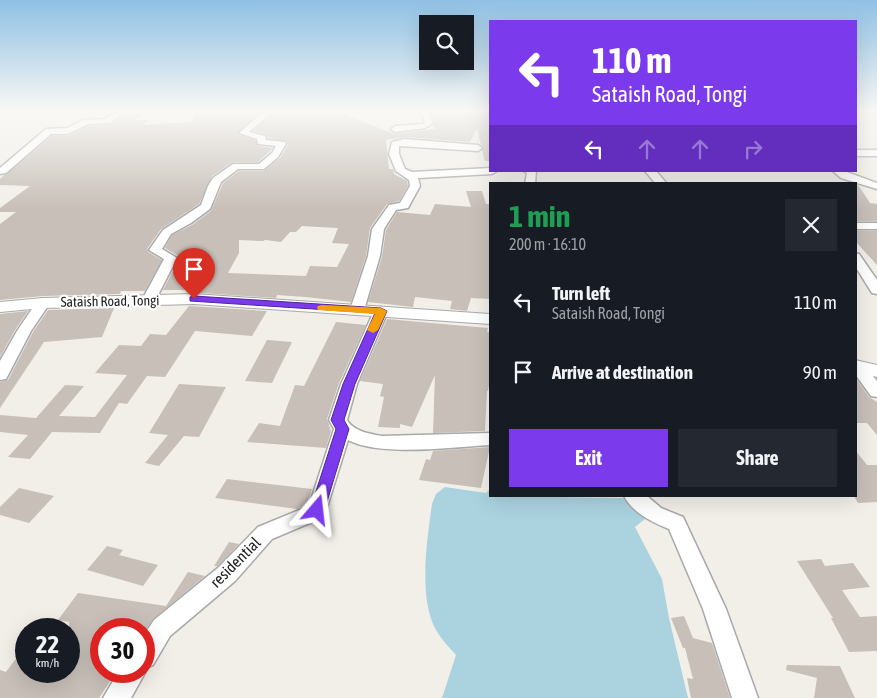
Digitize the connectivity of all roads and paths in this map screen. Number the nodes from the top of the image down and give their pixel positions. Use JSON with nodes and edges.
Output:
{"nodes":[{"id":1,"x":36,"y":144,"type":"edge"},
{"id":2,"x":278,"y":144,"type":"edge"},
{"id":3,"x":396,"y":144,"type":"edge"},
{"id":4,"x":418,"y":144,"type":"edge"},
{"id":5,"x":478,"y":148,"type":"dead end"},
{"id":6,"x":857,"y":153,"type":"edge"},
{"id":7,"x":877,"y":153,"type":"edge"},
{"id":8,"x":489,"y":171,"type":"edge"},
{"id":9,"x":0,"y":172,"type":"edge"},
{"id":10,"x":651,"y":172,"type":"edge"},
{"id":11,"x":839,"y":172,"type":"edge"},
{"id":12,"x":413,"y":175,"type":"junction"},
{"id":13,"x":660,"y":182,"type":"edge"},
{"id":14,"x":877,"y":186,"type":"edge"},
{"id":15,"x":857,"y":226,"type":"edge"},
{"id":16,"x":877,"y":226,"type":"edge"},
{"id":17,"x":857,"y":260,"type":"edge"},
{"id":18,"x":877,"y":290,"type":"edge"},
{"id":19,"x":149,"y":300,"type":"junction"},
{"id":20,"x":43,"y":302,"type":"junction"},
{"id":21,"x":0,"y":307,"type":"edge"},
{"id":22,"x":357,"y":310,"type":"junction"},
{"id":23,"x":381,"y":311,"type":"junction"},
{"id":24,"x":489,"y":319,"type":"edge"},
{"id":25,"x":857,"y":366,"type":"edge"},
{"id":26,"x":857,"y":367,"type":"edge"},
{"id":27,"x":877,"y":371,"type":"edge"},
{"id":28,"x":0,"y":375,"type":"edge"},
{"id":29,"x":877,"y":392,"type":"edge"},
{"id":30,"x":343,"y":429,"type":"junction"},
{"id":31,"x":489,"y":439,"type":"edge"},
{"id":32,"x":635,"y":497,"type":"edge"},
{"id":33,"x":155,"y":639,"type":"edge"},
{"id":34,"x":126,"y":683,"type":"edge"},
{"id":35,"x":116,"y":698,"type":"edge"},
{"id":36,"x":745,"y":698,"type":"edge"}],
"edges":[{"from":1,"to":9,"type":"street"},
{"from":2,"to":19,"type":"street"},
{"from":3,"to":12,"type":"street"},
{"from":4,"to":5,"type":"street"},
{"from":6,"to":7,"type":"street"},
{"from":8,"to":12,"type":"street"},
{"from":10,"to":13,"type":"street"},
{"from":11,"to":14,"type":"street"},
{"from":12,"to":22,"type":"street"},
{"from":15,"to":16,"type":"street"},
{"from":17,"to":18,"type":"street"},
{"from":19,"to":20,"type":"street","name":"Sataish Road, Tongi"},
{"from":19,"to":22,"type":"street","name":"Sataish Road, Tongi"},
{"from":20,"to":21,"type":"street","name":"Sataish Road, Tongi"},
{"from":20,"to":28,"type":"street"},
{"from":22,"to":23,"type":"street","name":"Sataish Road, Tongi"},
{"from":23,"to":24,"type":"street","name":"Sataish Road, Tongi"},
{"from":23,"to":30,"type":"street","name":"residential"},
{"from":25,"to":27,"type":"street"},
{"from":26,"to":29,"type":"street"},
{"from":30,"to":31,"type":"street"},
{"from":30,"to":33,"type":"street","name":"residential"},
{"from":32,"to":36,"type":"street"},
{"from":34,"to":35,"type":"street"}]}
